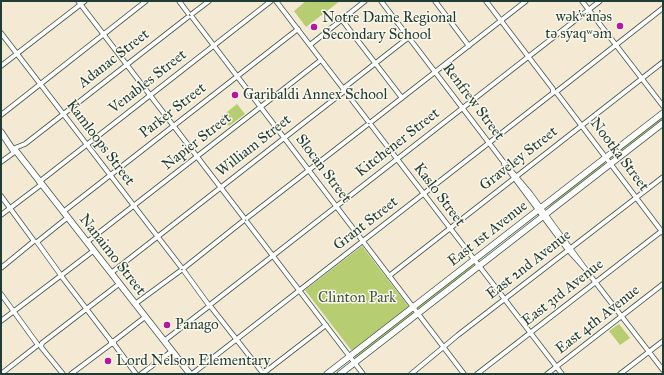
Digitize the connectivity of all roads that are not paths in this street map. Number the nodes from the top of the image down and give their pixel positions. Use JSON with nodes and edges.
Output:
{"nodes":[{"id":1,"x":85,"y":1,"type":"edge"},
{"id":2,"x":146,"y":1,"type":"edge"},
{"id":3,"x":179,"y":1,"type":"edge"},
{"id":4,"x":208,"y":1,"type":"edge"},
{"id":5,"x":271,"y":1,"type":"edge"},
{"id":6,"x":276,"y":1,"type":"edge"},
{"id":7,"x":365,"y":1,"type":"edge"},
{"id":8,"x":381,"y":1,"type":"edge"},
{"id":9,"x":435,"y":1,"type":"edge"},
{"id":10,"x":486,"y":1,"type":"edge"},
{"id":11,"x":526,"y":1,"type":"edge"},
{"id":12,"x":582,"y":1,"type":"edge"},
{"id":13,"x":600,"y":1,"type":"edge"},
{"id":14,"x":79,"y":3,"type":"edge"},
{"id":15,"x":663,"y":8,"type":"edge"},
{"id":16,"x":589,"y":10,"type":"junction"},
{"id":17,"x":190,"y":15,"type":"junction"},
{"id":18,"x":342,"y":20,"type":"junction"},
{"id":19,"x":501,"y":21,"type":"junction"},
{"id":20,"x":298,"y":29,"type":"junction"},
{"id":21,"x":1,"y":34,"type":"edge"},
{"id":22,"x":103,"y":35,"type":"junction"},
{"id":23,"x":409,"y":37,"type":"junction"},
{"id":24,"x":310,"y":45,"type":"junction"},
{"id":25,"x":616,"y":45,"type":"junction"},
{"id":26,"x":214,"y":46,"type":"junction"},
{"id":27,"x":469,"y":46,"type":"junction"},
{"id":28,"x":17,"y":54,"type":"junction"},
{"id":29,"x":528,"y":57,"type":"junction"},
{"id":30,"x":321,"y":60,"type":"junction"},
{"id":31,"x":663,"y":62,"type":"edge"},
{"id":32,"x":375,"y":63,"type":"junction"},
{"id":33,"x":126,"y":65,"type":"junction"},
{"id":34,"x":1,"y":66,"type":"edge"},
{"id":35,"x":435,"y":72,"type":"junction"},
{"id":36,"x":237,"y":76,"type":"junction"},
{"id":37,"x":642,"y":79,"type":"junction"},
{"id":38,"x":40,"y":84,"type":"junction"},
{"id":39,"x":344,"y":89,"type":"junction"},
{"id":40,"x":555,"y":92,"type":"junction"},
{"id":41,"x":150,"y":96,"type":"junction"},
{"id":42,"x":402,"y":98,"type":"junction"},
{"id":43,"x":663,"y":106,"type":"edge"},
{"id":44,"x":261,"y":107,"type":"junction"},
{"id":45,"x":463,"y":108,"type":"junction"},
{"id":46,"x":663,"y":113,"type":"edge"},
{"id":47,"x":63,"y":114,"type":"junction"},
{"id":48,"x":1,"y":115,"type":"edge"},
{"id":49,"x":369,"y":123,"type":"junction"},
{"id":50,"x":663,"y":123,"type":"edge"},
{"id":51,"x":173,"y":126,"type":"junction"},
{"id":52,"x":581,"y":126,"type":"junction"},
{"id":53,"x":1,"y":132,"type":"edge"},
{"id":54,"x":284,"y":138,"type":"junction"},
{"id":55,"x":489,"y":143,"type":"junction"},
{"id":56,"x":86,"y":146,"type":"junction"},
{"id":57,"x":16,"y":150,"type":"junction"},
{"id":58,"x":197,"y":156,"type":"junction"},
{"id":59,"x":605,"y":158,"type":"junction"},
{"id":60,"x":397,"y":159,"type":"junction"},
{"id":61,"x":1,"y":162,"type":"edge"},
{"id":62,"x":610,"y":164,"type":"junction"},
{"id":63,"x":309,"y":170,"type":"junction"},
{"id":64,"x":110,"y":176,"type":"junction"},
{"id":65,"x":663,"y":176,"type":"edge"},
{"id":66,"x":515,"y":177,"type":"junction"},
{"id":67,"x":40,"y":183,"type":"junction"},
{"id":68,"x":221,"y":187,"type":"junction"},
{"id":69,"x":423,"y":194,"type":"junction"},
{"id":70,"x":1,"y":196,"type":"edge"},
{"id":71,"x":636,"y":197,"type":"junction"},
{"id":72,"x":133,"y":206,"type":"junction"},
{"id":73,"x":336,"y":207,"type":"junction"},
{"id":74,"x":10,"y":208,"type":"junction"},
{"id":75,"x":540,"y":209,"type":"junction"},
{"id":76,"x":63,"y":212,"type":"junction"},
{"id":77,"x":544,"y":214,"type":"junction"},
{"id":78,"x":1,"y":215,"type":"edge"},
{"id":79,"x":67,"y":218,"type":"junction"},
{"id":80,"x":245,"y":220,"type":"junction"},
{"id":81,"x":450,"y":228,"type":"junction"},
{"id":82,"x":663,"y":232,"type":"edge"},
{"id":83,"x":157,"y":237,"type":"junction"},
{"id":84,"x":363,"y":241,"type":"junction"},
{"id":85,"x":36,"y":242,"type":"junction"},
{"id":86,"x":87,"y":242,"type":"junction"},
{"id":87,"x":570,"y":249,"type":"junction"},
{"id":88,"x":93,"y":251,"type":"junction"},
{"id":89,"x":273,"y":256,"type":"junction"},
{"id":90,"x":474,"y":259,"type":"junction"},
{"id":91,"x":479,"y":266,"type":"junction"},
{"id":92,"x":1,"y":268,"type":"edge"},
{"id":93,"x":182,"y":269,"type":"junction"},
{"id":94,"x":111,"y":273,"type":"junction"},
{"id":95,"x":61,"y":275,"type":"junction"},
{"id":96,"x":389,"y":276,"type":"junction"},
{"id":97,"x":596,"y":282,"type":"junction"},
{"id":98,"x":120,"y":284,"type":"junction"},
{"id":99,"x":663,"y":284,"type":"edge"},
{"id":100,"x":300,"y":290,"type":"junction"},
{"id":101,"x":1,"y":294,"type":"edge"},
{"id":102,"x":504,"y":299,"type":"junction"},
{"id":103,"x":135,"y":304,"type":"junction"},
{"id":104,"x":210,"y":305,"type":"junction"},
{"id":105,"x":413,"y":307,"type":"junction"},
{"id":106,"x":87,"y":309,"type":"junction"},
{"id":107,"x":14,"y":311,"type":"junction"},
{"id":108,"x":418,"y":313,"type":"junction"},
{"id":109,"x":622,"y":316,"type":"junction"},
{"id":110,"x":145,"y":317,"type":"junction"},
{"id":111,"x":1,"y":321,"type":"edge"},
{"id":112,"x":326,"y":325,"type":"junction"},
{"id":113,"x":530,"y":333,"type":"junction"},
{"id":114,"x":236,"y":340,"type":"junction"},
{"id":115,"x":164,"y":341,"type":"junction"},
{"id":116,"x":663,"y":341,"type":"edge"},
{"id":117,"x":112,"y":343,"type":"junction"},
{"id":118,"x":40,"y":345,"type":"junction"},
{"id":119,"x":444,"y":347,"type":"junction"},
{"id":120,"x":172,"y":351,"type":"junction"},
{"id":121,"x":649,"y":352,"type":"junction"},
{"id":122,"x":350,"y":356,"type":"junction"},
{"id":123,"x":355,"y":363,"type":"junction"},
{"id":124,"x":556,"y":367,"type":"junction"},
{"id":125,"x":663,"y":370,"type":"edge"},
{"id":126,"x":263,"y":373,"type":"edge"},
{"id":127,"x":1,"y":374,"type":"edge"},
{"id":128,"x":62,"y":374,"type":"edge"},
{"id":129,"x":71,"y":374,"type":"edge"},
{"id":130,"x":136,"y":374,"type":"edge"},
{"id":131,"x":141,"y":374,"type":"edge"},
{"id":132,"x":191,"y":374,"type":"edge"},
{"id":133,"x":327,"y":374,"type":"edge"},
{"id":134,"x":340,"y":374,"type":"edge"},
{"id":135,"x":363,"y":374,"type":"edge"},
{"id":136,"x":411,"y":374,"type":"edge"},
{"id":137,"x":464,"y":374,"type":"edge"},
{"id":138,"x":477,"y":374,"type":"edge"},
{"id":139,"x":547,"y":374,"type":"edge"},
{"id":140,"x":562,"y":374,"type":"edge"},
{"id":141,"x":620,"y":374,"type":"edge"}],
"edges":[{"from":1,"to":14,"type":"street"},
{"from":2,"to":22,"type":"street"},
{"from":3,"to":17,"type":"street","name":"Slocan Street"},
{"from":4,"to":17,"type":"street","name":"Adanac Street"},
{"from":5,"to":26,"type":"street","name":"Venables Street"},
{"from":6,"to":20,"type":"street","name":"Kaslo Street"},
{"from":7,"to":18,"type":"street"},
{"from":8,"to":23,"type":"street","name":"Renfrew Street"},
{"from":9,"to":27,"type":"street"},
{"from":10,"to":19,"type":"street","name":"Nootka Street"},
{"from":11,"to":19,"type":"street"},
{"from":12,"to":16,"type":"street"},
{"from":13,"to":16,"type":"street","name":"Kitchener Street"},
{"from":14,"to":22,"type":"street"},
{"from":14,"to":28,"type":"street"},
{"from":15,"to":25,"type":"street","name":"Grant Street"},
{"from":16,"to":25,"type":"street"},
{"from":16,"to":29,"type":"street","name":"Kitchener Street"},
{"from":17,"to":26,"type":"street","name":"Slocan Street"},
{"from":17,"to":33,"type":"street","name":"Adanac Street"},
{"from":18,"to":24,"type":"street"},
{"from":18,"to":32,"type":"street"},
{"from":19,"to":27,"type":"street"},
{"from":19,"to":29,"type":"street","name":"Nootka Street"},
{"from":20,"to":24,"type":"street","name":"Kaslo Street"},
{"from":20,"to":36,"type":"street","name":"Parker Street"},
{"from":21,"to":28,"type":"street","name":"Kamloops Street"},
{"from":22,"to":33,"type":"street"},
{"from":22,"to":38,"type":"street"},
{"from":23,"to":32,"type":"street","name":"William Street"},
{"from":23,"to":35,"type":"street","name":"Renfrew Street"},
{"from":24,"to":30,"type":"street","name":"Kaslo Street"},
{"from":25,"to":37,"type":"street"},
{"from":25,"to":40,"type":"street","name":"Grant Street"},
{"from":26,"to":36,"type":"street","name":"Slocan Street"},
{"from":26,"to":41,"type":"street","name":"Venables Street"},
{"from":27,"to":35,"type":"street"},
{"from":28,"to":34,"type":"street"},
{"from":28,"to":38,"type":"street","name":"Kamloops Street"},
{"from":29,"to":40,"type":"street","name":"Nootka Street"},
{"from":29,"to":45,"type":"street","name":"Kitchener Street"},
{"from":30,"to":39,"type":"street","name":"Kaslo Street"},
{"from":30,"to":44,"type":"street","name":"Napier Street"},
{"from":31,"to":37,"type":"street","name":"Graveley Street"},
{"from":32,"to":39,"type":"street","name":"William Street"},
{"from":32,"to":42,"type":"street"},
{"from":33,"to":41,"type":"street"},
{"from":33,"to":47,"type":"street","name":"Adanac Street"},
{"from":35,"to":42,"type":"street"},
{"from":35,"to":45,"type":"street","name":"Renfrew Street"},
{"from":36,"to":44,"type":"street","name":"Slocan Street"},
{"from":36,"to":51,"type":"street","name":"Parker Street"},
{"from":37,"to":43,"type":"street"},
{"from":37,"to":52,"type":"street","name":"Graveley Street"},
{"from":38,"to":47,"type":"street","name":"Kamloops Street"},
{"from":38,"to":48,"type":"street"},
{"from":39,"to":49,"type":"street","name":"Kaslo Street"},
{"from":39,"to":54,"type":"street","name":"William Street"},
{"from":40,"to":52,"type":"street","name":"Nootka Street"},
{"from":40,"to":55,"type":"street","name":"Grant Street"},
{"from":41,"to":51,"type":"street"},
{"from":41,"to":56,"type":"street","name":"Venables Street"},
{"from":42,"to":49,"type":"street"},
{"from":44,"to":54,"type":"street","name":"Slocan Street"},
{"from":44,"to":58,"type":"street","name":"Napier Street"},
{"from":45,"to":55,"type":"street","name":"Renfrew Street"},
{"from":45,"to":60,"type":"street","name":"Kitchener Street"},
{"from":46,"to":59,"type":"main road","name":"East 1st Avenue"},
{"from":47,"to":56,"type":"street","name":"Kamloops Street"},
{"from":47,"to":57,"type":"street","name":"Adanac Street"},
{"from":49,"to":60,"type":"street","name":"Kaslo Street"},
{"from":49,"to":63,"type":"street"},
{"from":50,"to":62,"type":"main road","name":"East 1st Avenue"},
{"from":51,"to":58,"type":"street"},
{"from":51,"to":64,"type":"street","name":"Parker Street"},
{"from":52,"to":59,"type":"street","name":"Nootka Street"},
{"from":52,"to":66,"type":"street","name":"Graveley Street"},
{"from":53,"to":57,"type":"main road","name":"Nanaimo Street"},
{"from":54,"to":63,"type":"street","name":"Slocan Street"},
{"from":54,"to":68,"type":"street","name":"William Street"},
{"from":55,"to":66,"type":"street","name":"Renfrew Street"},
{"from":55,"to":69,"type":"street","name":"Grant Street"},
{"from":56,"to":64,"type":"street","name":"Kamloops Street"},
{"from":56,"to":67,"type":"street","name":"Venables Street"},
{"from":57,"to":61,"type":"street","name":"Adanac Street"},
{"from":57,"to":67,"type":"main road","name":"Nanaimo Street"},
{"from":58,"to":68,"type":"street"},
{"from":58,"to":72,"type":"street","name":"Napier Street"},
{"from":59,"to":62,"type":"street","name":"Nootka Street"},
{"from":59,"to":75,"type":"main road","name":"East 1st Avenue"},
{"from":60,"to":69,"type":"street","name":"Kaslo Street"},
{"from":60,"to":73,"type":"street","name":"Kitchener Street"},
{"from":62,"to":71,"type":"street","name":"Nootka Street"},
{"from":62,"to":77,"type":"main road","name":"East 1st Avenue"},
{"from":63,"to":73,"type":"street","name":"Slocan Street"},
{"from":63,"to":80,"type":"street"},
{"from":64,"to":72,"type":"street","name":"Kamloops Street"},
{"from":64,"to":76,"type":"street","name":"Parker Street"},
{"from":65,"to":71,"type":"street","name":"East 2nd Avenue"},
{"from":66,"to":75,"type":"street","name":"Renfrew Street"},
{"from":66,"to":81,"type":"street","name":"Graveley Street"},
{"from":67,"to":74,"type":"street","name":"Venables Street"},
{"from":67,"to":76,"type":"main road","name":"Nanaimo Street"},
{"from":68,"to":80,"type":"street"},
{"from":68,"to":83,"type":"street","name":"William Street"},
{"from":69,"to":81,"type":"street","name":"Kaslo Street"},
{"from":69,"to":84,"type":"street","name":"Grant Street"},
{"from":70,"to":74,"type":"street"},
{"from":71,"to":82,"type":"street","name":"Nootka Street"},
{"from":71,"to":87,"type":"street","name":"East 2nd Avenue"},
{"from":72,"to":83,"type":"street","name":"Kamloops Street"},
{"from":72,"to":86,"type":"street","name":"Napier Street"},
{"from":73,"to":84,"type":"street","name":"Slocan Street"},
{"from":73,"to":89,"type":"street","name":"Kitchener Street"},
{"from":74,"to":78,"type":"street","name":"Venables Street"},
{"from":74,"to":85,"type":"street"},
{"from":75,"to":77,"type":"street","name":"Renfrew Street"},
{"from":75,"to":90,"type":"main road","name":"East 1st Avenue"},
{"from":76,"to":79,"type":"main road","name":"Nanaimo Street"},
{"from":77,"to":87,"type":"street","name":"Renfrew Street"},
{"from":77,"to":91,"type":"main road","name":"East 1st Avenue"},
{"from":79,"to":85,"type":"street"},
{"from":79,"to":86,"type":"main road","name":"Nanaimo Street"},
{"from":80,"to":89,"type":"street"},
{"from":80,"to":93,"type":"street"},
{"from":81,"to":90,"type":"street","name":"Kaslo Street"},
{"from":81,"to":96,"type":"street","name":"Graveley Street"},
{"from":82,"to":97,"type":"street","name":"East 3rd Avenue"},
{"from":83,"to":93,"type":"street","name":"Kamloops Street"},
{"from":83,"to":94,"type":"street","name":"William Street"},
{"from":84,"to":96,"type":"street","name":"Slocan Street"},
{"from":84,"to":100,"type":"street","name":"Grant Street"},
{"from":85,"to":92,"type":"street"},
{"from":85,"to":95,"type":"street"},
{"from":86,"to":88,"type":"main road","name":"Nanaimo Street"},
{"from":87,"to":97,"type":"street","name":"Renfrew Street"},
{"from":87,"to":102,"type":"street","name":"East 2nd Avenue"},
{"from":88,"to":94,"type":"main road","name":"Nanaimo Street"},
{"from":88,"to":95,"type":"street"},
{"from":89,"to":100,"type":"street"},
{"from":89,"to":104,"type":"street","name":"Kitchener Street"},
{"from":90,"to":91,"type":"street","name":"Kaslo Street"},
{"from":90,"to":105,"type":"main road","name":"East 1st Avenue"},
{"from":91,"to":102,"type":"street","name":"Kaslo Street"},
{"from":91,"to":108,"type":"main road","name":"East 1st Avenue"},
{"from":93,"to":103,"type":"street"},
{"from":93,"to":104,"type":"street","name":"Kamloops Street"},
{"from":94,"to":98,"type":"main road","name":"Nanaimo Street"},
{"from":95,"to":106,"type":"street"},
{"from":95,"to":107,"type":"street"},
{"from":96,"to":105,"type":"street","name":"Slocan Street"},
{"from":97,"to":109,"type":"street","name":"Renfrew Street"},
{"from":97,"to":113,"type":"street","name":"East 3rd Avenue"},
{"from":98,"to":103,"type":"main road","name":"Nanaimo Street"},
{"from":98,"to":106,"type":"street"},
{"from":99,"to":109,"type":"street","name":"East 4th Avenue"},
{"from":100,"to":112,"type":"street"},
{"from":100,"to":114,"type":"street","name":"Grant Street"},
{"from":101,"to":107,"type":"street"},
{"from":102,"to":113,"type":"street","name":"Kaslo Street"},
{"from":102,"to":119,"type":"street","name":"East 2nd Avenue"},
{"from":103,"to":110,"type":"main road","name":"Nanaimo Street"},
{"from":104,"to":114,"type":"street","name":"Kamloops Street"},
{"from":104,"to":115,"type":"street","name":"Kitchener Street"},
{"from":105,"to":108,"type":"street","name":"Slocan Street"},
{"from":105,"to":122,"type":"main road","name":"East 1st Avenue"},
{"from":106,"to":117,"type":"street"},
{"from":106,"to":118,"type":"street"},
{"from":107,"to":111,"type":"street"},
{"from":107,"to":118,"type":"street"},
{"from":108,"to":119,"type":"street","name":"Slocan Street"},
{"from":108,"to":123,"type":"main road","name":"East 1st Avenue"},
{"from":109,"to":121,"type":"street","name":"Renfrew Street"},
{"from":109,"to":124,"type":"street","name":"East 4th Avenue"},
{"from":110,"to":115,"type":"main road","name":"Nanaimo Street"},
{"from":110,"to":117,"type":"street"},
{"from":112,"to":122,"type":"street"},
{"from":112,"to":126,"type":"street"},
{"from":113,"to":124,"type":"street","name":"Kaslo Street"},
{"from":113,"to":138,"type":"street","name":"East 3rd Avenue"},
{"from":114,"to":126,"type":"street","name":"Kamloops Street"},
{"from":114,"to":132,"type":"street","name":"Grant Street"},
{"from":115,"to":120,"type":"main road","name":"Nanaimo Street"},
{"from":116,"to":121,"type":"street"},
{"from":117,"to":129,"type":"street"},
{"from":117,"to":130,"type":"street"},
{"from":118,"to":127,"type":"street"},
{"from":118,"to":128,"type":"street"},
{"from":119,"to":136,"type":"street","name":"East 2nd Avenue"},
{"from":119,"to":137,"type":"street","name":"Slocan Street"},
{"from":120,"to":131,"type":"street"},
{"from":120,"to":132,"type":"main road","name":"Nanaimo Street"},
{"from":121,"to":125,"type":"street","name":"Renfrew Street"},
{"from":121,"to":141,"type":"street"},
{"from":122,"to":123,"type":"street"},
{"from":122,"to":133,"type":"main road","name":"East 1st Avenue"},
{"from":123,"to":134,"type":"main road","name":"East 1st Avenue"},
{"from":123,"to":135,"type":"street"},
{"from":124,"to":139,"type":"street","name":"East 4th Avenue"},
{"from":124,"to":140,"type":"street","name":"Kaslo Street"}]}
